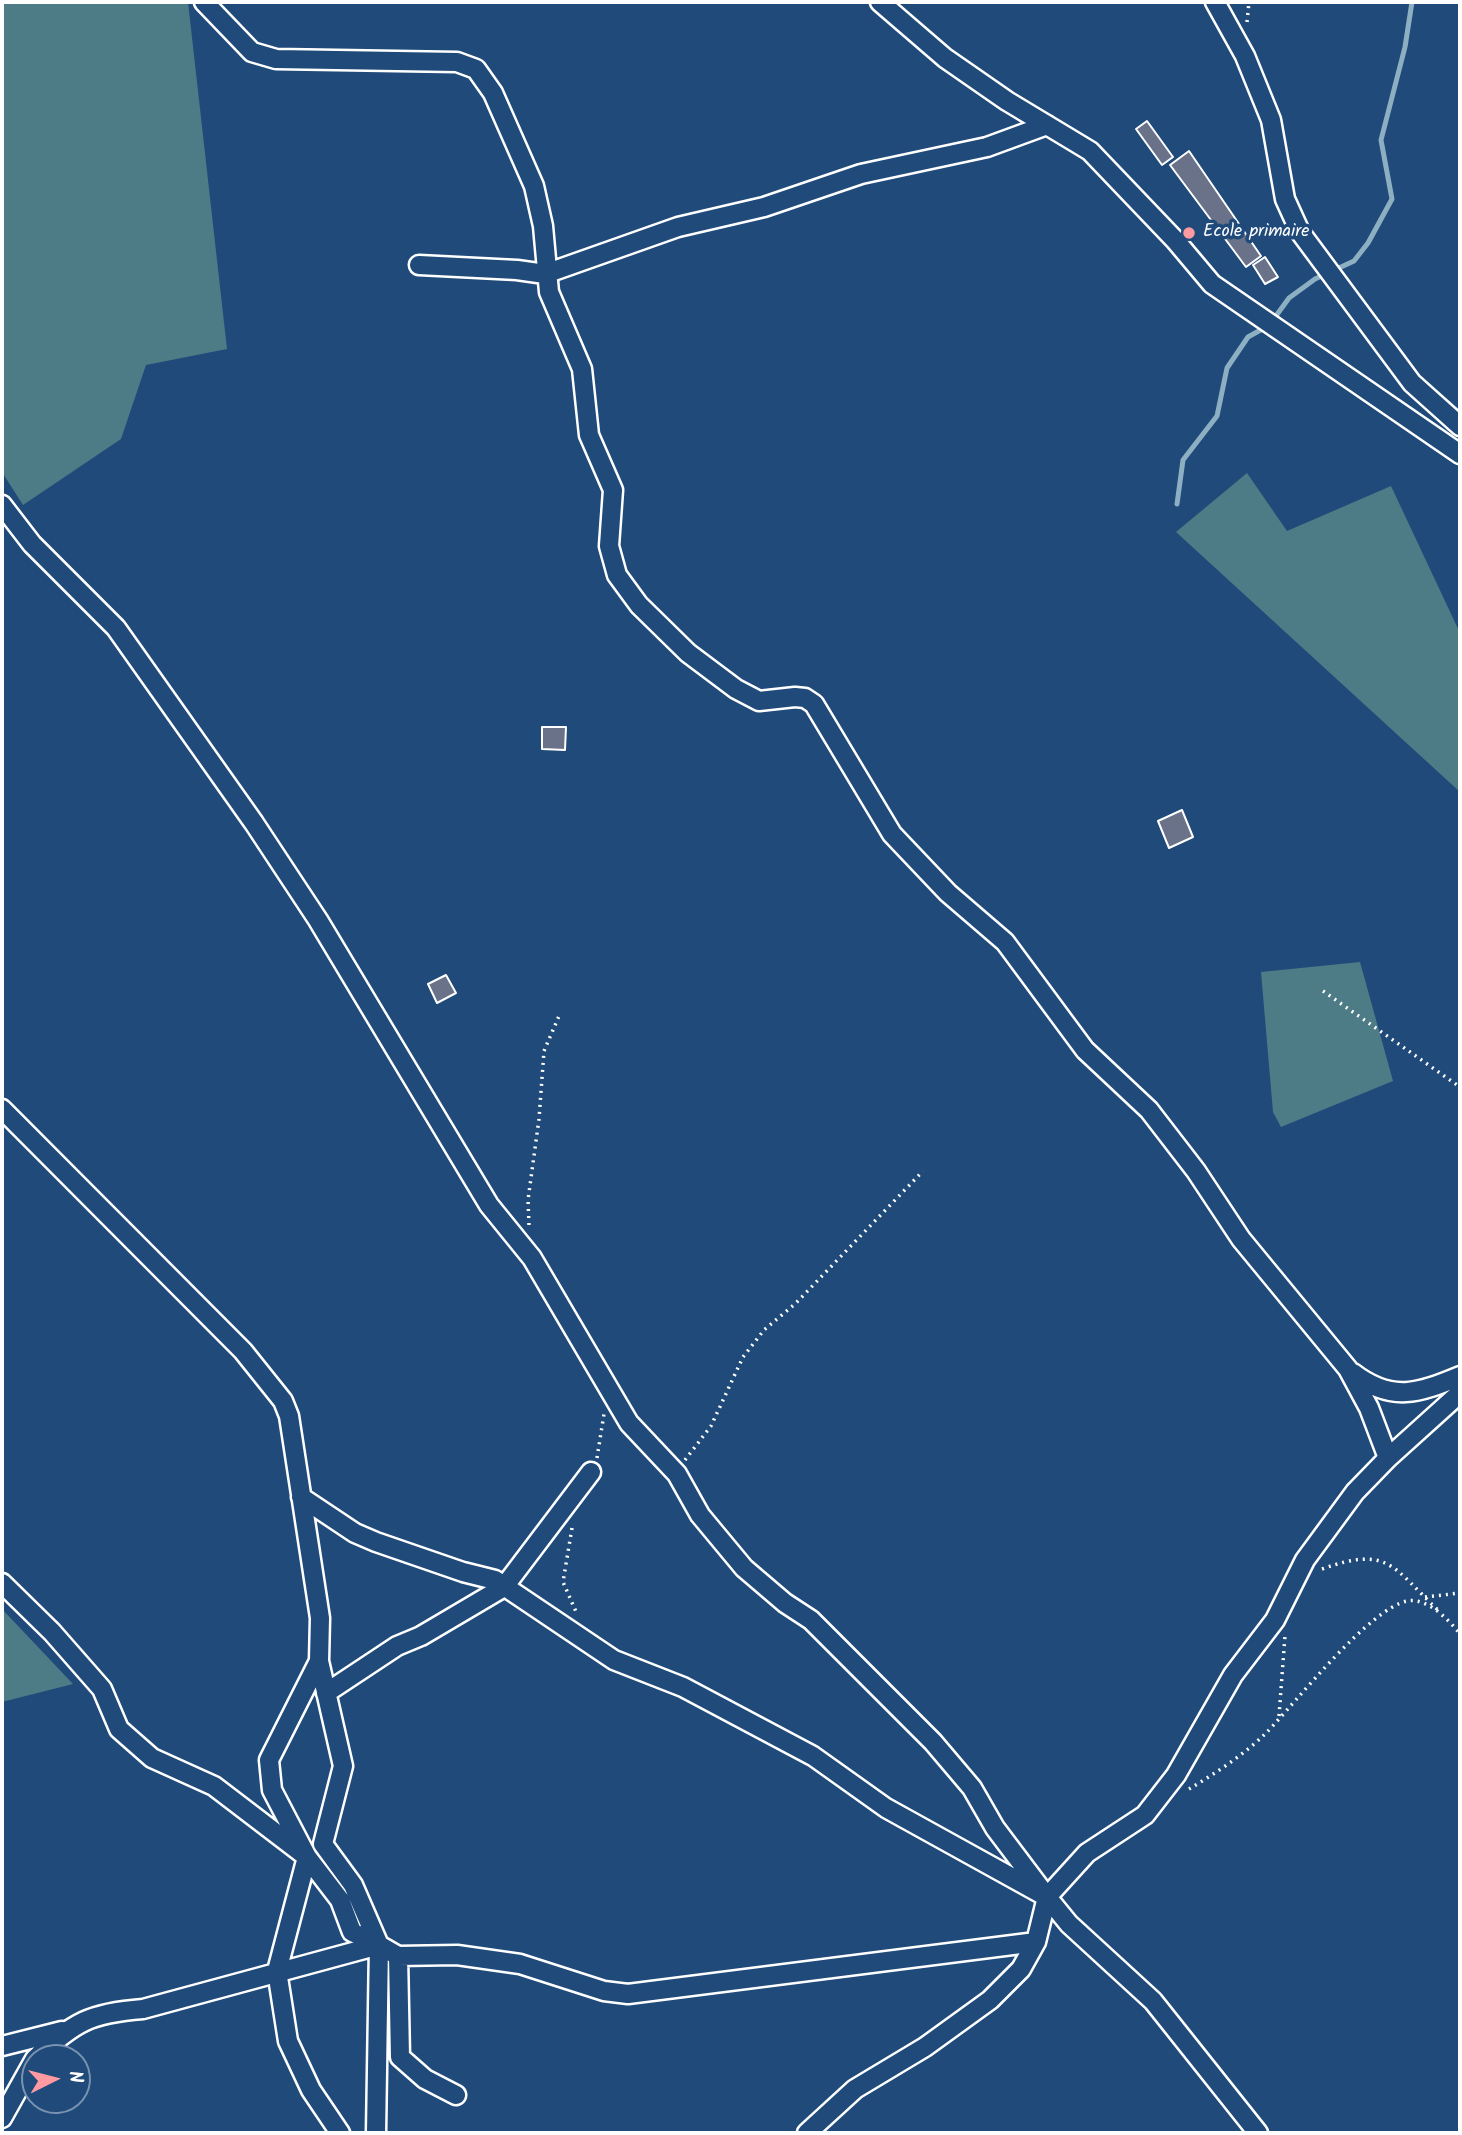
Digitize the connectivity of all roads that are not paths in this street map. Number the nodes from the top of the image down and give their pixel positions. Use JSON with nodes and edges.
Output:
{"nodes":[{"id":1,"x":204,"y":2,"type":"edge"},
{"id":2,"x":880,"y":2,"type":"edge"},
{"id":3,"x":1215,"y":2,"type":"edge"},
{"id":4,"x":1047,"y":125,"type":"junction"},
{"id":5,"x":419,"y":265,"type":"dead end"},
{"id":6,"x":545,"y":274,"type":"junction"},
{"id":7,"x":1460,"y":426,"type":"edge"},
{"id":8,"x":1460,"y":454,"type":"edge"},
{"id":9,"x":2,"y":505,"type":"edge"},
{"id":10,"x":2,"y":1109,"type":"edge"},
{"id":11,"x":1348,"y":1369,"type":"junction"},
{"id":12,"x":1460,"y":1376,"type":"edge"},
{"id":13,"x":1460,"y":1393,"type":"edge"},
{"id":14,"x":1388,"y":1458,"type":"junction"},
{"id":15,"x":591,"y":1472,"type":"road end"},
{"id":16,"x":301,"y":1497,"type":"junction"},
{"id":17,"x":2,"y":1583,"type":"edge"},
{"id":18,"x":505,"y":1587,"type":"junction"},
{"id":19,"x":320,"y":1661,"type":"junction"},
{"id":20,"x":326,"y":1693,"type":"junction"},
{"id":21,"x":307,"y":1857,"type":"junction"},
{"id":22,"x":1047,"y":1897,"type":"junction"},
{"id":23,"x":1037,"y":1942,"type":"junction"},
{"id":24,"x":379,"y":1945,"type":"junction"},
{"id":25,"x":398,"y":1956,"type":"junction"},
{"id":26,"x":277,"y":1971,"type":"junction"},
{"id":27,"x":65,"y":2030,"type":"junction"},
{"id":28,"x":51,"y":2044,"type":"edge"},
{"id":29,"x":2,"y":2046,"type":"edge"},
{"id":30,"x":21,"y":2085,"type":"edge"},
{"id":31,"x":456,"y":2095,"type":"dead end"},
{"id":32,"x":2,"y":2118,"type":"edge"},
{"id":33,"x":1255,"y":2132,"type":"edge"},
{"id":34,"x":340,"y":2133,"type":"edge"},
{"id":35,"x":376,"y":2133,"type":"edge"},
{"id":36,"x":807,"y":2133,"type":"edge"}],
"edges":[{"from":1,"to":6,"type":"street"},
{"from":2,"to":4,"type":"street"},
{"from":3,"to":7,"type":"street"},
{"from":4,"to":6,"type":"street"},
{"from":4,"to":8,"type":"street"},
{"from":5,"to":6,"type":"street"},
{"from":6,"to":11,"type":"street"},
{"from":9,"to":22,"type":"street"},
{"from":10,"to":16,"type":"street"},
{"from":11,"to":12,"type":"street"},
{"from":11,"to":14,"type":"street"},
{"from":13,"to":14,"type":"street"},
{"from":14,"to":22,"type":"street"},
{"from":15,"to":18,"type":"street"},
{"from":16,"to":18,"type":"street"},
{"from":16,"to":19,"type":"street"},
{"from":17,"to":21,"type":"street"},
{"from":18,"to":20,"type":"street"},
{"from":18,"to":22,"type":"street"},
{"from":19,"to":20,"type":"street"},
{"from":19,"to":21,"type":"street"},
{"from":20,"to":24,"type":"street"},
{"from":21,"to":24,"type":"street"},
{"from":21,"to":26,"type":"street"},
{"from":22,"to":23,"type":"street"},
{"from":22,"to":33,"type":"street"},
{"from":23,"to":25,"type":"street"},
{"from":23,"to":36,"type":"street"},
{"from":24,"to":25,"type":"street"},
{"from":24,"to":26,"type":"street"},
{"from":24,"to":35,"type":"street"},
{"from":25,"to":31,"type":"street"},
{"from":26,"to":27,"type":"street"},
{"from":26,"to":34,"type":"street"},
{"from":27,"to":28,"type":"street"},
{"from":27,"to":29,"type":"street"},
{"from":30,"to":32,"type":"street"}]}
